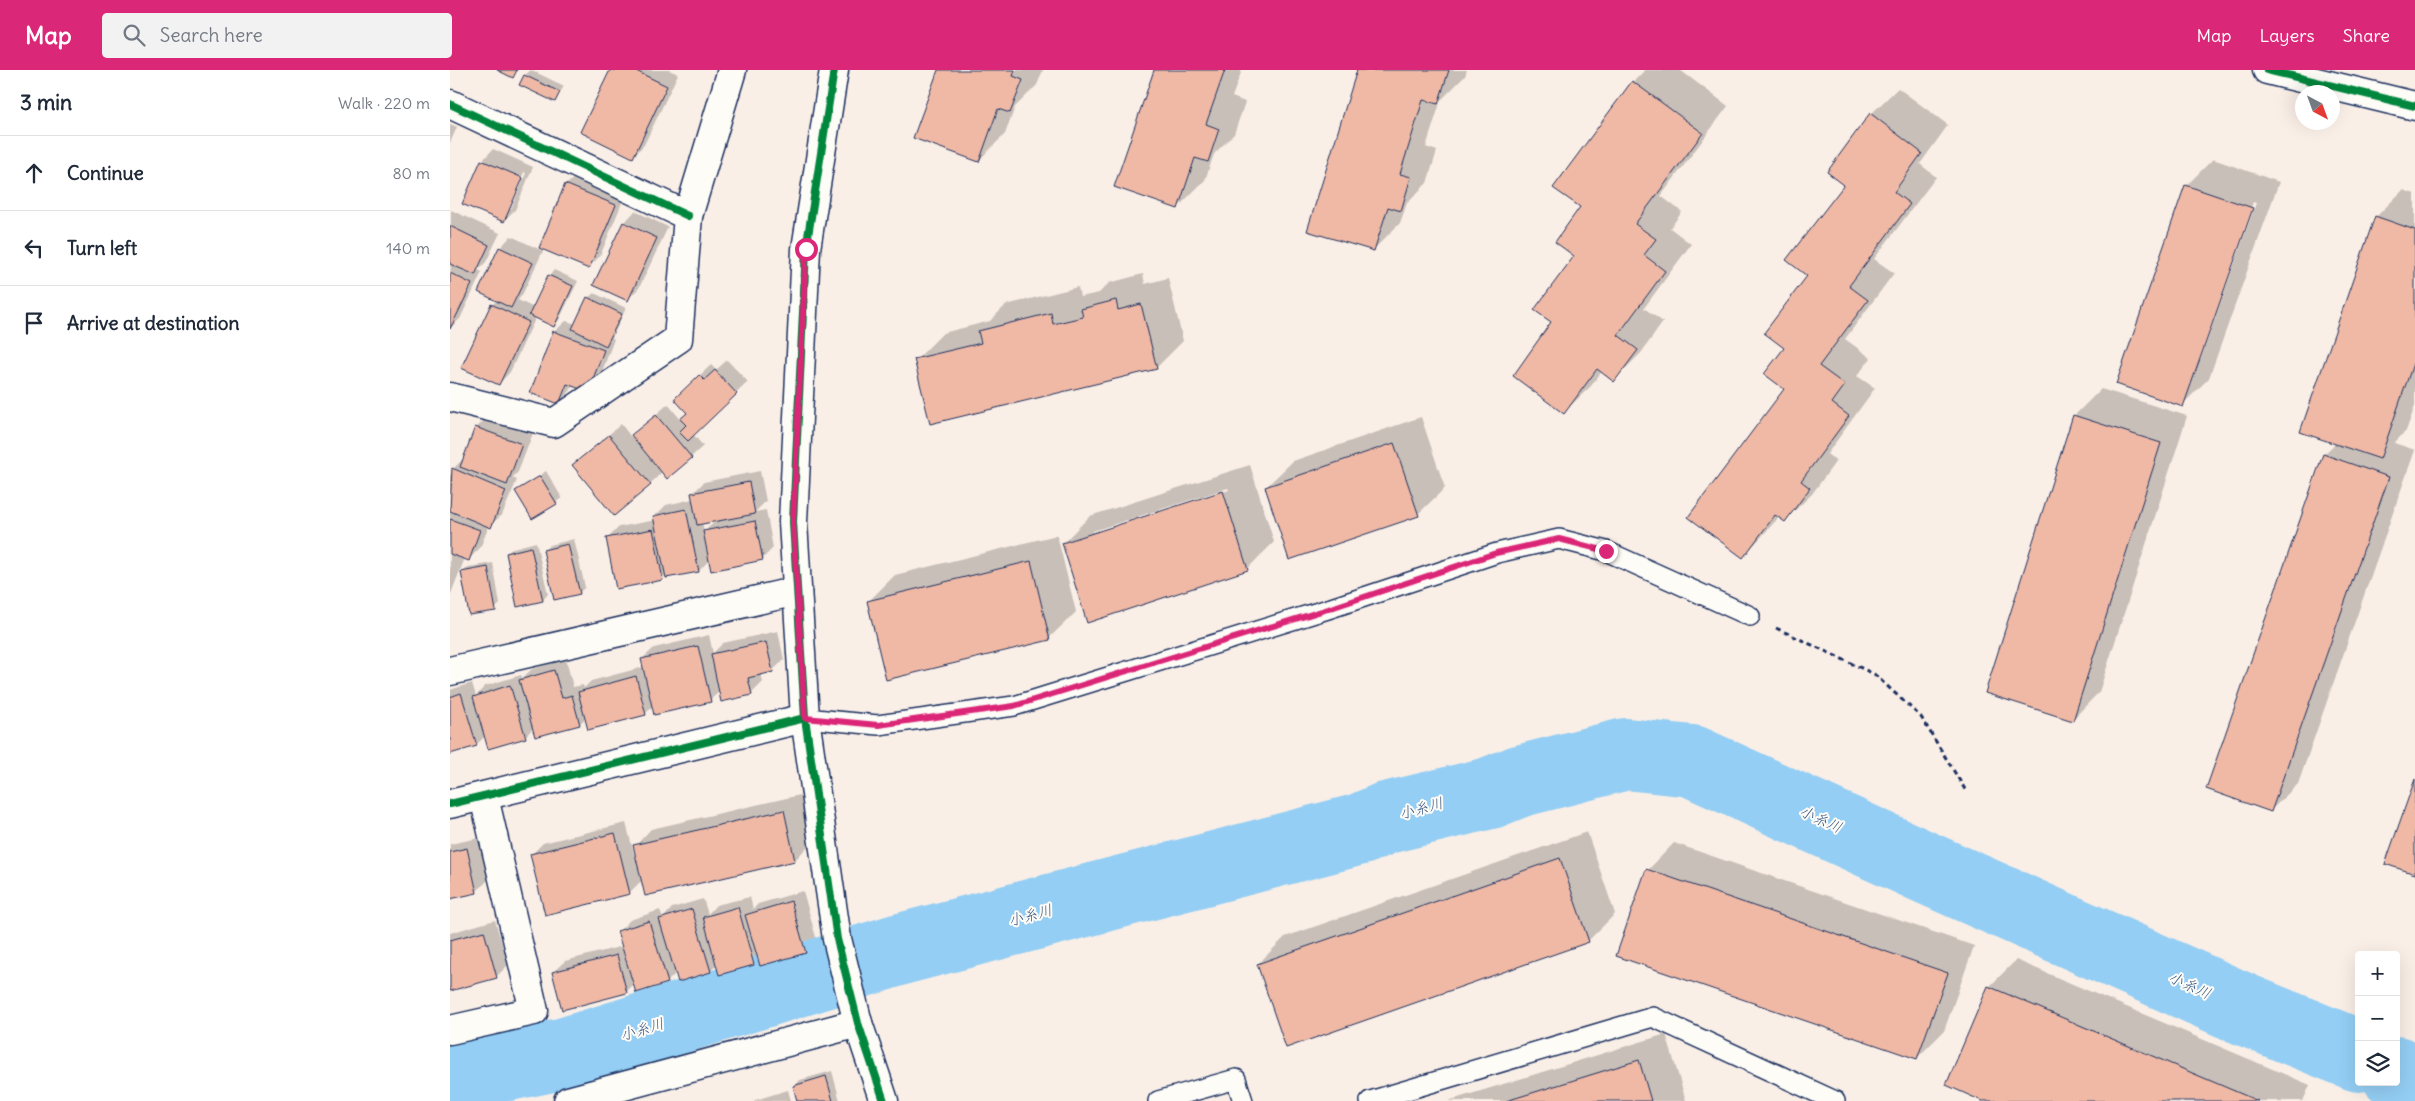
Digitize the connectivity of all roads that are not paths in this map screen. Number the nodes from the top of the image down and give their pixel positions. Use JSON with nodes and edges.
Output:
{"nodes":[{"id":1,"x":732,"y":70,"type":"edge"},
{"id":2,"x":834,"y":70,"type":"edge"},
{"id":3,"x":2267,"y":70,"type":"edge"},
{"id":4,"x":2341,"y":79,"type":"edge"},
{"id":5,"x":450,"y":104,"type":"edge"},
{"id":6,"x":2415,"y":106,"type":"edge"},
{"id":7,"x":688,"y":216,"type":"junction"},
{"id":8,"x":450,"y":396,"type":"edge"},
{"id":9,"x":798,"y":591,"type":"junction"},
{"id":10,"x":1750,"y":616,"type":"road end"},
{"id":11,"x":450,"y":671,"type":"edge"},
{"id":12,"x":805,"y":718,"type":"junction"},
{"id":13,"x":484,"y":797,"type":"junction"},
{"id":14,"x":450,"y":804,"type":"edge"},
{"id":15,"x":858,"y":1023,"type":"junction"},
{"id":16,"x":450,"y":1030,"type":"edge"},
{"id":17,"x":568,"y":1101,"type":"edge"},
{"id":18,"x":884,"y":1101,"type":"edge"},
{"id":19,"x":1158,"y":1101,"type":"edge"},
{"id":20,"x":1243,"y":1101,"type":"edge"},
{"id":21,"x":1370,"y":1101,"type":"edge"},
{"id":22,"x":1835,"y":1101,"type":"edge"}],
"edges":[{"from":1,"to":7,"type":"street"},
{"from":2,"to":9,"type":"street"},
{"from":3,"to":4,"type":"street"},
{"from":4,"to":6,"type":"street"},
{"from":5,"to":7,"type":"street"},
{"from":7,"to":8,"type":"street"},
{"from":9,"to":11,"type":"street"},
{"from":9,"to":12,"type":"street"},
{"from":10,"to":12,"type":"lane"},
{"from":12,"to":13,"type":"street"},
{"from":12,"to":15,"type":"street"},
{"from":13,"to":14,"type":"street"},
{"from":13,"to":16,"type":"street"},
{"from":15,"to":17,"type":"street"},
{"from":15,"to":18,"type":"street"},
{"from":19,"to":20,"type":"lane"},
{"from":21,"to":22,"type":"lane"}]}
